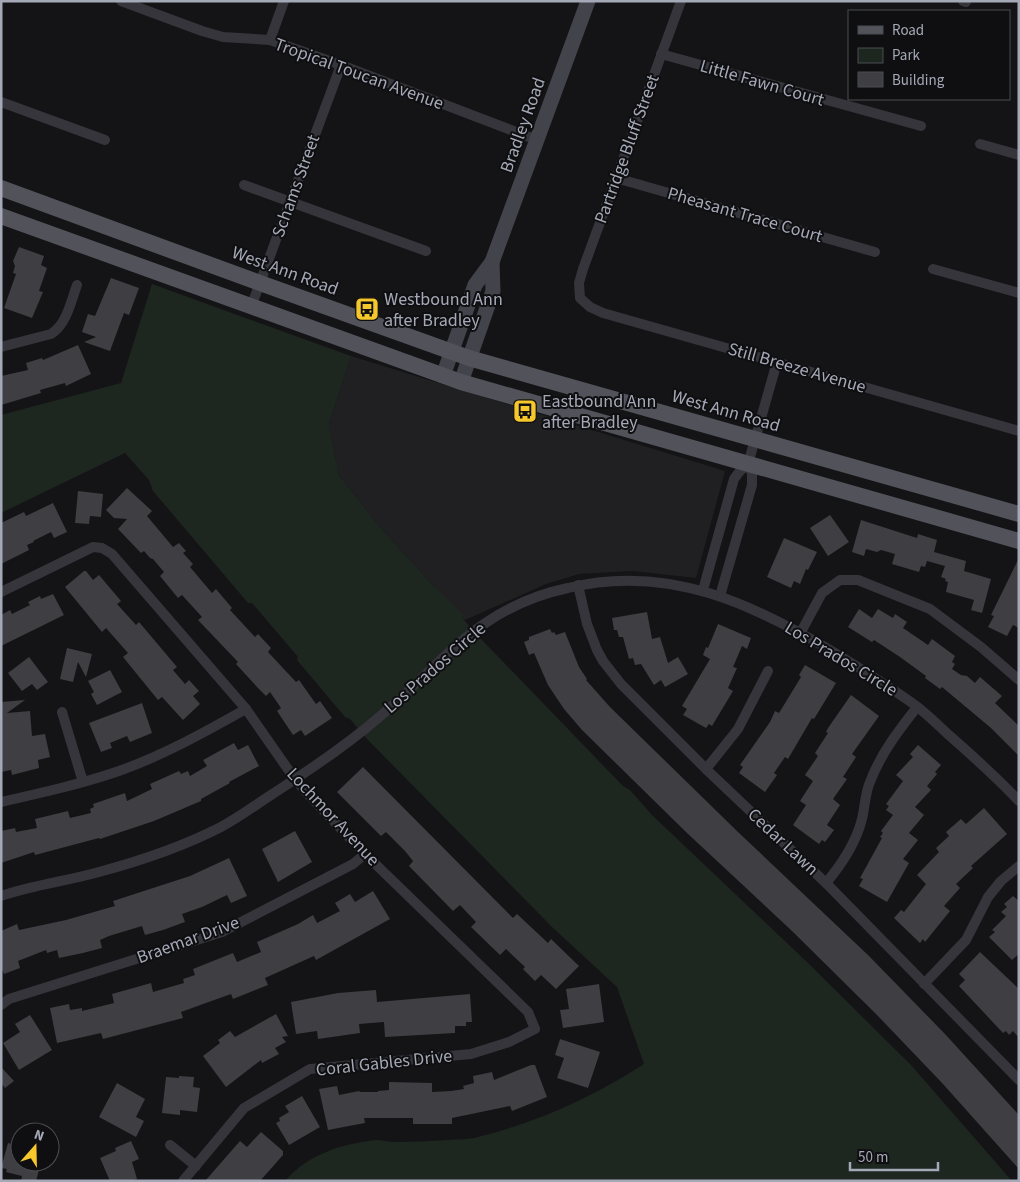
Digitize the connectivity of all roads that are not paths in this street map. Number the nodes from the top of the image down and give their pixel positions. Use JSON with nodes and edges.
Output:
{"nodes":[{"id":1,"x":121,"y":1,"type":"edge"},
{"id":2,"x":284,"y":1,"type":"edge"},
{"id":3,"x":588,"y":1,"type":"edge"},
{"id":4,"x":682,"y":1,"type":"edge"},
{"id":5,"x":270,"y":40,"type":"junction"},
{"id":6,"x":661,"y":54,"type":"junction"},
{"id":7,"x":341,"y":65,"type":"junction"},
{"id":8,"x":1,"y":102,"type":"edge"},
{"id":9,"x":921,"y":126,"type":"dead end"},
{"id":10,"x":105,"y":140,"type":"dead end"},
{"id":11,"x":537,"y":140,"type":"junction"},
{"id":12,"x":980,"y":144,"type":"dead end"},
{"id":13,"x":1019,"y":155,"type":"edge"},
{"id":14,"x":616,"y":178,"type":"junction"},
{"id":15,"x":244,"y":185,"type":"dead end"},
{"id":16,"x":1,"y":188,"type":"edge"},
{"id":17,"x":290,"y":202,"type":"junction"},
{"id":18,"x":1,"y":216,"type":"edge"},
{"id":19,"x":426,"y":251,"type":"dead end"},
{"id":20,"x":875,"y":252,"type":"dead end"},
{"id":21,"x":492,"y":262,"type":"junction"},
{"id":22,"x":933,"y":269,"type":"dead end"},
{"id":23,"x":260,"y":283,"type":"junction"},
{"id":24,"x":77,"y":285,"type":"dead end"},
{"id":25,"x":1019,"y":293,"type":"edge"},
{"id":26,"x":580,"y":298,"type":"joint"},
{"id":27,"x":251,"y":307,"type":"junction"},
{"id":28,"x":1,"y":347,"type":"edge"},
{"id":29,"x":451,"y":352,"type":"junction"},
{"id":30,"x":469,"y":358,"type":"junction"},
{"id":31,"x":777,"y":362,"type":"junction"},
{"id":32,"x":443,"y":376,"type":"junction"},
{"id":33,"x":461,"y":382,"type":"junction"},
{"id":34,"x":1019,"y":431,"type":"edge"},
{"id":35,"x":755,"y":439,"type":"junction"},
{"id":36,"x":748,"y":464,"type":"junction"},
{"id":37,"x":1019,"y":514,"type":"edge"},
{"id":38,"x":1019,"y":541,"type":"edge"},
{"id":39,"x":578,"y":585,"type":"junction"},
{"id":40,"x":703,"y":590,"type":"junction"},
{"id":41,"x":1,"y":592,"type":"edge"},
{"id":42,"x":720,"y":596,"type":"junction"},
{"id":43,"x":801,"y":632,"type":"junction"},
{"id":44,"x":768,"y":671,"type":"dead end"},
{"id":45,"x":1019,"y":680,"type":"edge"},
{"id":46,"x":917,"y":707,"type":"junction"},
{"id":47,"x":246,"y":710,"type":"junction"},
{"id":48,"x":62,"y":712,"type":"dead end"},
{"id":49,"x":706,"y":770,"type":"junction"},
{"id":50,"x":295,"y":780,"type":"junction"},
{"id":51,"x":83,"y":782,"type":"junction"},
{"id":52,"x":1019,"y":801,"type":"edge"},
{"id":53,"x":1,"y":802,"type":"edge"},
{"id":54,"x":365,"y":854,"type":"junction"},
{"id":55,"x":1019,"y":866,"type":"edge"},
{"id":56,"x":826,"y":883,"type":"junction"},
{"id":57,"x":1,"y":896,"type":"edge"},
{"id":58,"x":924,"y":984,"type":"junction"},
{"id":59,"x":1,"y":1005,"type":"edge"},
{"id":60,"x":535,"y":1029,"type":"joint"},
{"id":61,"x":1017,"y":1073,"type":"edge"},
{"id":62,"x":170,"y":1145,"type":"dead end"},
{"id":63,"x":196,"y":1166,"type":"junction"},
{"id":64,"x":183,"y":1181,"type":"edge"}],
"edges":[{"from":1,"to":5,"type":"street","name":"Tropical Toucan Avenue"},
{"from":2,"to":5,"type":"street"},
{"from":3,"to":11,"type":"street","name":"Bradley Road"},
{"from":4,"to":6,"type":"street","name":"Partridge Bluff Street"},
{"from":5,"to":7,"type":"street","name":"Tropical Toucan Avenue"},
{"from":6,"to":9,"type":"street","name":"Little Fawn Court"},
{"from":6,"to":14,"type":"street","name":"Partridge Bluff Street"},
{"from":7,"to":11,"type":"street","name":"Tropical Toucan Avenue"},
{"from":7,"to":17,"type":"street","name":"Schams Street"},
{"from":8,"to":10,"type":"street"},
{"from":11,"to":21,"type":"street","name":"Bradley Road"},
{"from":12,"to":13,"type":"street"},
{"from":14,"to":20,"type":"street","name":"Pheasant Trace Court"},
{"from":14,"to":26,"type":"street","name":"Partridge Bluff Street"},
{"from":15,"to":17,"type":"street"},
{"from":16,"to":23,"type":"main road","name":"West Ann Road"},
{"from":17,"to":19,"type":"street"},
{"from":17,"to":23,"type":"street","name":"Schams Street"},
{"from":18,"to":27,"type":"main road"},
{"from":21,"to":29,"type":"street","name":"Bradley Road"},
{"from":21,"to":30,"type":"street","name":"Bradley Road"},
{"from":22,"to":25,"type":"street"},
{"from":23,"to":27,"type":"street","name":"Schams Street"},
{"from":23,"to":29,"type":"main road","name":"West Ann Road"},
{"from":24,"to":28,"type":"street"},
{"from":26,"to":31,"type":"street","name":"Still Breeze Avenue"},
{"from":27,"to":32,"type":"main road"},
{"from":29,"to":30,"type":"main road","name":"West Ann Road"},
{"from":29,"to":32,"type":"street","name":"Bradley Road"},
{"from":30,"to":33,"type":"street","name":"Bradley Road"},
{"from":30,"to":35,"type":"main road","name":"West Ann Road"},
{"from":31,"to":34,"type":"street","name":"Still Breeze Avenue"},
{"from":31,"to":35,"type":"street"},
{"from":32,"to":33,"type":"main road"},
{"from":33,"to":36,"type":"main road"},
{"from":35,"to":36,"type":"street"},
{"from":35,"to":37,"type":"main road","name":"West Ann Road"},
{"from":36,"to":38,"type":"main road"},
{"from":36,"to":40,"type":"street"},
{"from":36,"to":42,"type":"street"},
{"from":39,"to":40,"type":"street","name":"Los Prados Circle"},
{"from":39,"to":49,"type":"street","name":"Cedar Lawn"},
{"from":39,"to":50,"type":"street","name":"Los Prados Circle"},
{"from":40,"to":42,"type":"street","name":"Los Prados Circle"},
{"from":41,"to":47,"type":"street","name":"Lochmor Avenue"},
{"from":42,"to":43,"type":"street","name":"Los Prados Circle"},
{"from":43,"to":45,"type":"street"},
{"from":43,"to":46,"type":"street","name":"Los Prados Circle"},
{"from":44,"to":49,"type":"street"},
{"from":46,"to":52,"type":"street","name":"Los Prados Circle"},
{"from":46,"to":56,"type":"street"},
{"from":47,"to":50,"type":"street","name":"Lochmor Avenue"},
{"from":47,"to":51,"type":"street"},
{"from":48,"to":51,"type":"street"},
{"from":49,"to":56,"type":"street","name":"Cedar Lawn"},
{"from":50,"to":54,"type":"street","name":"Lochmor Avenue"},
{"from":50,"to":57,"type":"street","name":"Los Prados Circle"},
{"from":51,"to":53,"type":"street"},
{"from":54,"to":59,"type":"street","name":"Braemar Drive"},
{"from":54,"to":60,"type":"street","name":"Lochmor Avenue"},
{"from":55,"to":58,"type":"street"},
{"from":56,"to":58,"type":"street","name":"Cedar Lawn"},
{"from":58,"to":61,"type":"street","name":"Cedar Lawn"},
{"from":60,"to":63,"type":"street","name":"Coral Gables Drive"},
{"from":62,"to":63,"type":"street"},
{"from":63,"to":64,"type":"street","name":"Coral Gables Drive"}]}
